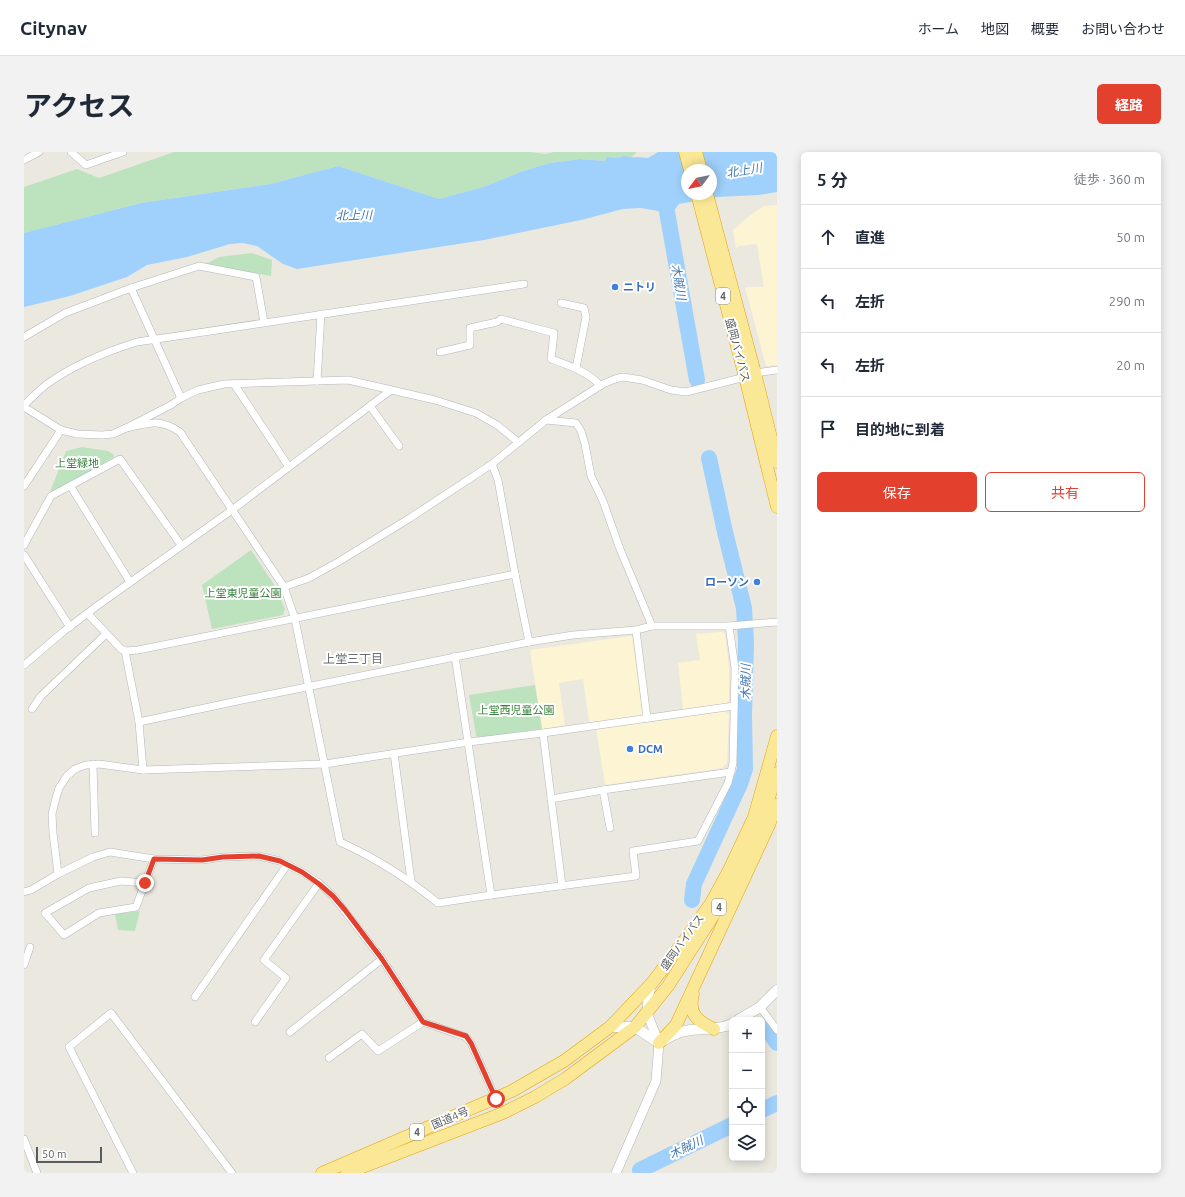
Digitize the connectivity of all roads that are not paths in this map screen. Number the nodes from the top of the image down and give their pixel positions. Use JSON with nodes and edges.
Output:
{"nodes":[{"id":1,"x":39,"y":152,"type":"edge"},
{"id":2,"x":71,"y":152,"type":"edge"},
{"id":3,"x":123,"y":152,"type":"edge"},
{"id":4,"x":685,"y":152,"type":"edge"},
{"id":5,"x":696,"y":152,"type":"edge"},
{"id":6,"x":24,"y":160,"type":"edge"},
{"id":7,"x":688,"y":164,"type":"edge"},
{"id":8,"x":699,"y":164,"type":"edge"},
{"id":9,"x":700,"y":200,"type":"edge"},
{"id":10,"x":707,"y":200,"type":"edge"},
{"id":11,"x":707,"y":213,"type":"junction"},
{"id":12,"x":524,"y":284,"type":"dead end"},
{"id":13,"x":131,"y":288,"type":"junction"},
{"id":14,"x":561,"y":302,"type":"dead end"},
{"id":15,"x":321,"y":314,"type":"junction"},
{"id":16,"x":264,"y":322,"type":"junction"},
{"id":17,"x":24,"y":337,"type":"edge"},
{"id":18,"x":155,"y":340,"type":"junction"},
{"id":19,"x":440,"y":352,"type":"dead end"},
{"id":20,"x":576,"y":368,"type":"junction"},
{"id":21,"x":777,"y":370,"type":"edge"},
{"id":22,"x":750,"y":375,"type":"junction"},
{"id":23,"x":317,"y":381,"type":"junction"},
{"id":24,"x":234,"y":384,"type":"junction"},
{"id":25,"x":600,"y":386,"type":"junction"},
{"id":26,"x":391,"y":390,"type":"junction"},
{"id":27,"x":181,"y":398,"type":"junction"},
{"id":28,"x":24,"y":406,"type":"edge"},
{"id":29,"x":370,"y":406,"type":"junction"},
{"id":30,"x":546,"y":420,"type":"junction"},
{"id":31,"x":126,"y":428,"type":"junction"},
{"id":32,"x":61,"y":430,"type":"junction"},
{"id":33,"x":518,"y":442,"type":"junction"},
{"id":34,"x":399,"y":446,"type":"dead end"},
{"id":35,"x":777,"y":462,"type":"edge"},
{"id":36,"x":492,"y":464,"type":"junction"},
{"id":37,"x":289,"y":467,"type":"junction"},
{"id":38,"x":24,"y":486,"type":"edge"},
{"id":39,"x":70,"y":486,"type":"junction"},
{"id":40,"x":777,"y":507,"type":"edge"},
{"id":41,"x":232,"y":510,"type":"junction"},
{"id":42,"x":24,"y":545,"type":"edge"},
{"id":43,"x":182,"y":545,"type":"junction"},
{"id":44,"x":24,"y":555,"type":"edge"},
{"id":45,"x":515,"y":574,"type":"junction"},
{"id":46,"x":130,"y":582,"type":"junction"},
{"id":47,"x":284,"y":587,"type":"junction"},
{"id":48,"x":88,"y":614,"type":"junction"},
{"id":49,"x":296,"y":619,"type":"junction"},
{"id":50,"x":777,"y":622,"type":"edge"},
{"id":51,"x":652,"y":626,"type":"junction"},
{"id":52,"x":729,"y":626,"type":"junction"},
{"id":53,"x":70,"y":627,"type":"junction"},
{"id":54,"x":636,"y":630,"type":"junction"},
{"id":55,"x":106,"y":634,"type":"junction"},
{"id":56,"x":529,"y":642,"type":"junction"},
{"id":57,"x":125,"y":651,"type":"junction"},
{"id":58,"x":455,"y":656,"type":"junction"},
{"id":59,"x":24,"y":665,"type":"edge"},
{"id":60,"x":310,"y":687,"type":"junction"},
{"id":61,"x":734,"y":706,"type":"junction"},
{"id":62,"x":32,"y":708,"type":"dead end"},
{"id":63,"x":647,"y":718,"type":"junction"},
{"id":64,"x":139,"y":722,"type":"junction"},
{"id":65,"x":543,"y":733,"type":"junction"},
{"id":66,"x":777,"y":736,"type":"edge"},
{"id":67,"x":469,"y":742,"type":"junction"},
{"id":68,"x":394,"y":753,"type":"junction"},
{"id":69,"x":93,"y":764,"type":"junction"},
{"id":70,"x":325,"y":764,"type":"junction"},
{"id":71,"x":144,"y":770,"type":"junction"},
{"id":72,"x":731,"y":772,"type":"junction"},
{"id":73,"x":777,"y":773,"type":"edge"},
{"id":74,"x":603,"y":790,"type":"junction"},
{"id":75,"x":551,"y":799,"type":"junction"},
{"id":76,"x":777,"y":800,"type":"edge"},
{"id":77,"x":610,"y":828,"type":"dead end"},
{"id":78,"x":95,"y":833,"type":"dead end"},
{"id":79,"x":154,"y":859,"type":"junction"},
{"id":80,"x":287,"y":864,"type":"junction"},
{"id":81,"x":58,"y":874,"type":"junction"},
{"id":82,"x":411,"y":881,"type":"junction"},
{"id":83,"x":145,"y":883,"type":"junction"},
{"id":84,"x":319,"y":884,"type":"junction"},
{"id":85,"x":562,"y":886,"type":"junction"},
{"id":86,"x":24,"y":892,"type":"edge"},
{"id":87,"x":491,"y":895,"type":"junction"},
{"id":88,"x":30,"y":947,"type":"dead end"},
{"id":89,"x":382,"y":959,"type":"junction"},
{"id":90,"x":24,"y":964,"type":"edge"},
{"id":91,"x":698,"y":975,"type":"junction"},
{"id":92,"x":652,"y":983,"type":"junction"},
{"id":93,"x":777,"y":990,"type":"edge"},
{"id":94,"x":195,"y":997,"type":"dead end"},
{"id":95,"x":760,"y":1007,"type":"junction"},
{"id":96,"x":647,"y":1013,"type":"junction"},
{"id":97,"x":743,"y":1017,"type":"edge"},
{"id":98,"x":256,"y":1022,"type":"dead end"},
{"id":99,"x":423,"y":1022,"type":"junction"},
{"id":100,"x":729,"y":1025,"type":"edge"},
{"id":101,"x":610,"y":1027,"type":"junction"},
{"id":102,"x":635,"y":1027,"type":"junction"},
{"id":103,"x":714,"y":1029,"type":"junction"},
{"id":104,"x":777,"y":1030,"type":"edge"},
{"id":105,"x":290,"y":1032,"type":"dead end"},
{"id":106,"x":659,"y":1043,"type":"junction"},
{"id":107,"x":329,"y":1058,"type":"dead end"},
{"id":108,"x":512,"y":1091,"type":"joint"},
{"id":109,"x":535,"y":1097,"type":"joint"},
{"id":110,"x":496,"y":1099,"type":"junction"},
{"id":111,"x":24,"y":1139,"type":"edge"},
{"id":112,"x":368,"y":1169,"type":"edge"},
{"id":113,"x":37,"y":1173,"type":"edge"},
{"id":114,"x":133,"y":1173,"type":"edge"},
{"id":115,"x":232,"y":1173,"type":"edge"},
{"id":116,"x":322,"y":1173,"type":"edge"},
{"id":117,"x":347,"y":1173,"type":"edge"},
{"id":118,"x":616,"y":1173,"type":"edge"}],
"edges":[{"from":1,"to":6,"type":"street"},
{"from":2,"to":3,"type":"street"},
{"from":4,"to":7,"type":"highway"},
{"from":5,"to":8,"type":"highway"},
{"from":9,"to":11,"type":"highway","name":"盛岡バイパス","number":"4"},
{"from":10,"to":11,"type":"highway","name":"盛岡バイパス","number":"4"},
{"from":11,"to":22,"type":"highway","name":"盛岡バイパス","number":"4"},
{"from":12,"to":15,"type":"street"},
{"from":13,"to":16,"type":"street"},
{"from":13,"to":17,"type":"street"},
{"from":13,"to":18,"type":"street"},
{"from":14,"to":20,"type":"street"},
{"from":15,"to":16,"type":"street"},
{"from":15,"to":23,"type":"street"},
{"from":16,"to":18,"type":"street"},
{"from":18,"to":27,"type":"street"},
{"from":18,"to":28,"type":"street"},
{"from":19,"to":20,"type":"street"},
{"from":20,"to":25,"type":"street"},
{"from":21,"to":22,"type":"street"},
{"from":22,"to":25,"type":"street"},
{"from":22,"to":35,"type":"highway","name":"盛岡バイパス","number":"4"},
{"from":22,"to":40,"type":"highway","name":"盛岡バイパス","number":"4"},
{"from":23,"to":24,"type":"street"},
{"from":23,"to":26,"type":"street"},
{"from":24,"to":27,"type":"street"},
{"from":24,"to":37,"type":"street"},
{"from":25,"to":30,"type":"street"},
{"from":26,"to":29,"type":"street"},
{"from":26,"to":33,"type":"street"},
{"from":27,"to":31,"type":"street"},
{"from":28,"to":32,"type":"street"},
{"from":29,"to":34,"type":"street"},
{"from":29,"to":37,"type":"street"},
{"from":30,"to":33,"type":"street"},
{"from":30,"to":51,"type":"street"},
{"from":31,"to":32,"type":"street"},
{"from":31,"to":41,"type":"street"},
{"from":32,"to":38,"type":"street"},
{"from":33,"to":36,"type":"street"},
{"from":36,"to":45,"type":"street"},
{"from":36,"to":47,"type":"street"},
{"from":37,"to":41,"type":"street"},
{"from":39,"to":42,"type":"street"},
{"from":39,"to":43,"type":"street"},
{"from":39,"to":46,"type":"street"},
{"from":41,"to":43,"type":"street"},
{"from":41,"to":47,"type":"street"},
{"from":43,"to":46,"type":"street"},
{"from":44,"to":53,"type":"street"},
{"from":45,"to":49,"type":"street"},
{"from":45,"to":56,"type":"street"},
{"from":46,"to":48,"type":"street"},
{"from":47,"to":49,"type":"street"},
{"from":48,"to":53,"type":"street"},
{"from":48,"to":55,"type":"street"},
{"from":49,"to":57,"type":"street"},
{"from":49,"to":60,"type":"street"},
{"from":50,"to":52,"type":"street"},
{"from":51,"to":52,"type":"street"},
{"from":51,"to":54,"type":"street"},
{"from":52,"to":61,"type":"street"},
{"from":53,"to":59,"type":"street"},
{"from":54,"to":56,"type":"street"},
{"from":54,"to":63,"type":"street"},
{"from":55,"to":57,"type":"street"},
{"from":55,"to":62,"type":"street"},
{"from":56,"to":58,"type":"street"},
{"from":57,"to":64,"type":"street"},
{"from":58,"to":60,"type":"street"},
{"from":58,"to":67,"type":"street"},
{"from":60,"to":64,"type":"street"},
{"from":60,"to":70,"type":"street"},
{"from":61,"to":63,"type":"street"},
{"from":61,"to":72,"type":"street"},
{"from":63,"to":65,"type":"street"},
{"from":64,"to":71,"type":"street"},
{"from":65,"to":67,"type":"street"},
{"from":65,"to":75,"type":"street"},
{"from":66,"to":92,"type":"highway","name":"盛岡バイパス","number":"4"},
{"from":67,"to":68,"type":"street"},
{"from":67,"to":87,"type":"street"},
{"from":68,"to":70,"type":"street"},
{"from":68,"to":82,"type":"street"},
{"from":69,"to":71,"type":"street"},
{"from":69,"to":78,"type":"street"},
{"from":69,"to":81,"type":"street"},
{"from":70,"to":71,"type":"street"},
{"from":70,"to":82,"type":"street"},
{"from":72,"to":74,"type":"street"},
{"from":72,"to":85,"type":"street"},
{"from":73,"to":96,"type":"highway","name":"盛岡バイパス","number":"4"},
{"from":74,"to":75,"type":"street"},
{"from":74,"to":77,"type":"street"},
{"from":75,"to":85,"type":"street"},
{"from":76,"to":91,"type":"highway"},
{"from":79,"to":80,"type":"street"},
{"from":79,"to":81,"type":"street"},
{"from":79,"to":83,"type":"street"},
{"from":80,"to":84,"type":"street"},
{"from":80,"to":94,"type":"street"},
{"from":81,"to":86,"type":"street"},
{"from":82,"to":87,"type":"street"},
{"from":83,"to":83,"type":"street"},
{"from":84,"to":89,"type":"street"},
{"from":84,"to":98,"type":"street"},
{"from":85,"to":87,"type":"street"},
{"from":88,"to":90,"type":"street"},
{"from":89,"to":99,"type":"street"},
{"from":89,"to":105,"type":"street"},
{"from":91,"to":103,"type":"highway"},
{"from":91,"to":106,"type":"highway"},
{"from":92,"to":96,"type":"street"},
{"from":92,"to":101,"type":"highway","name":"盛岡バイパス","number":"4"},
{"from":93,"to":95,"type":"main road"},
{"from":95,"to":97,"type":"main road"},
{"from":95,"to":104,"type":"street"},
{"from":96,"to":102,"type":"highway","name":"盛岡バイパス","number":"4"},
{"from":96,"to":106,"type":"street"},
{"from":99,"to":107,"type":"street"},
{"from":99,"to":110,"type":"street"},
{"from":100,"to":103,"type":"main road"},
{"from":101,"to":102,"type":"main road"},
{"from":101,"to":108,"type":"highway","name":"盛岡バイパス","number":"4"},
{"from":102,"to":106,"type":"main road"},
{"from":102,"to":109,"type":"highway","name":"盛岡バイパス","number":"4"},
{"from":103,"to":106,"type":"main road"},
{"from":106,"to":118,"type":"street"},
{"from":108,"to":110,"type":"highway","name":"国道4号","number":"4"},
{"from":109,"to":112,"type":"highway","name":"国道4号","number":"4"},
{"from":110,"to":116,"type":"highway","name":"国道4号","number":"4"},
{"from":111,"to":113,"type":"street"},
{"from":112,"to":117,"type":"highway","name":"国道4号","number":"4"},
{"from":114,"to":115,"type":"street"}]}
